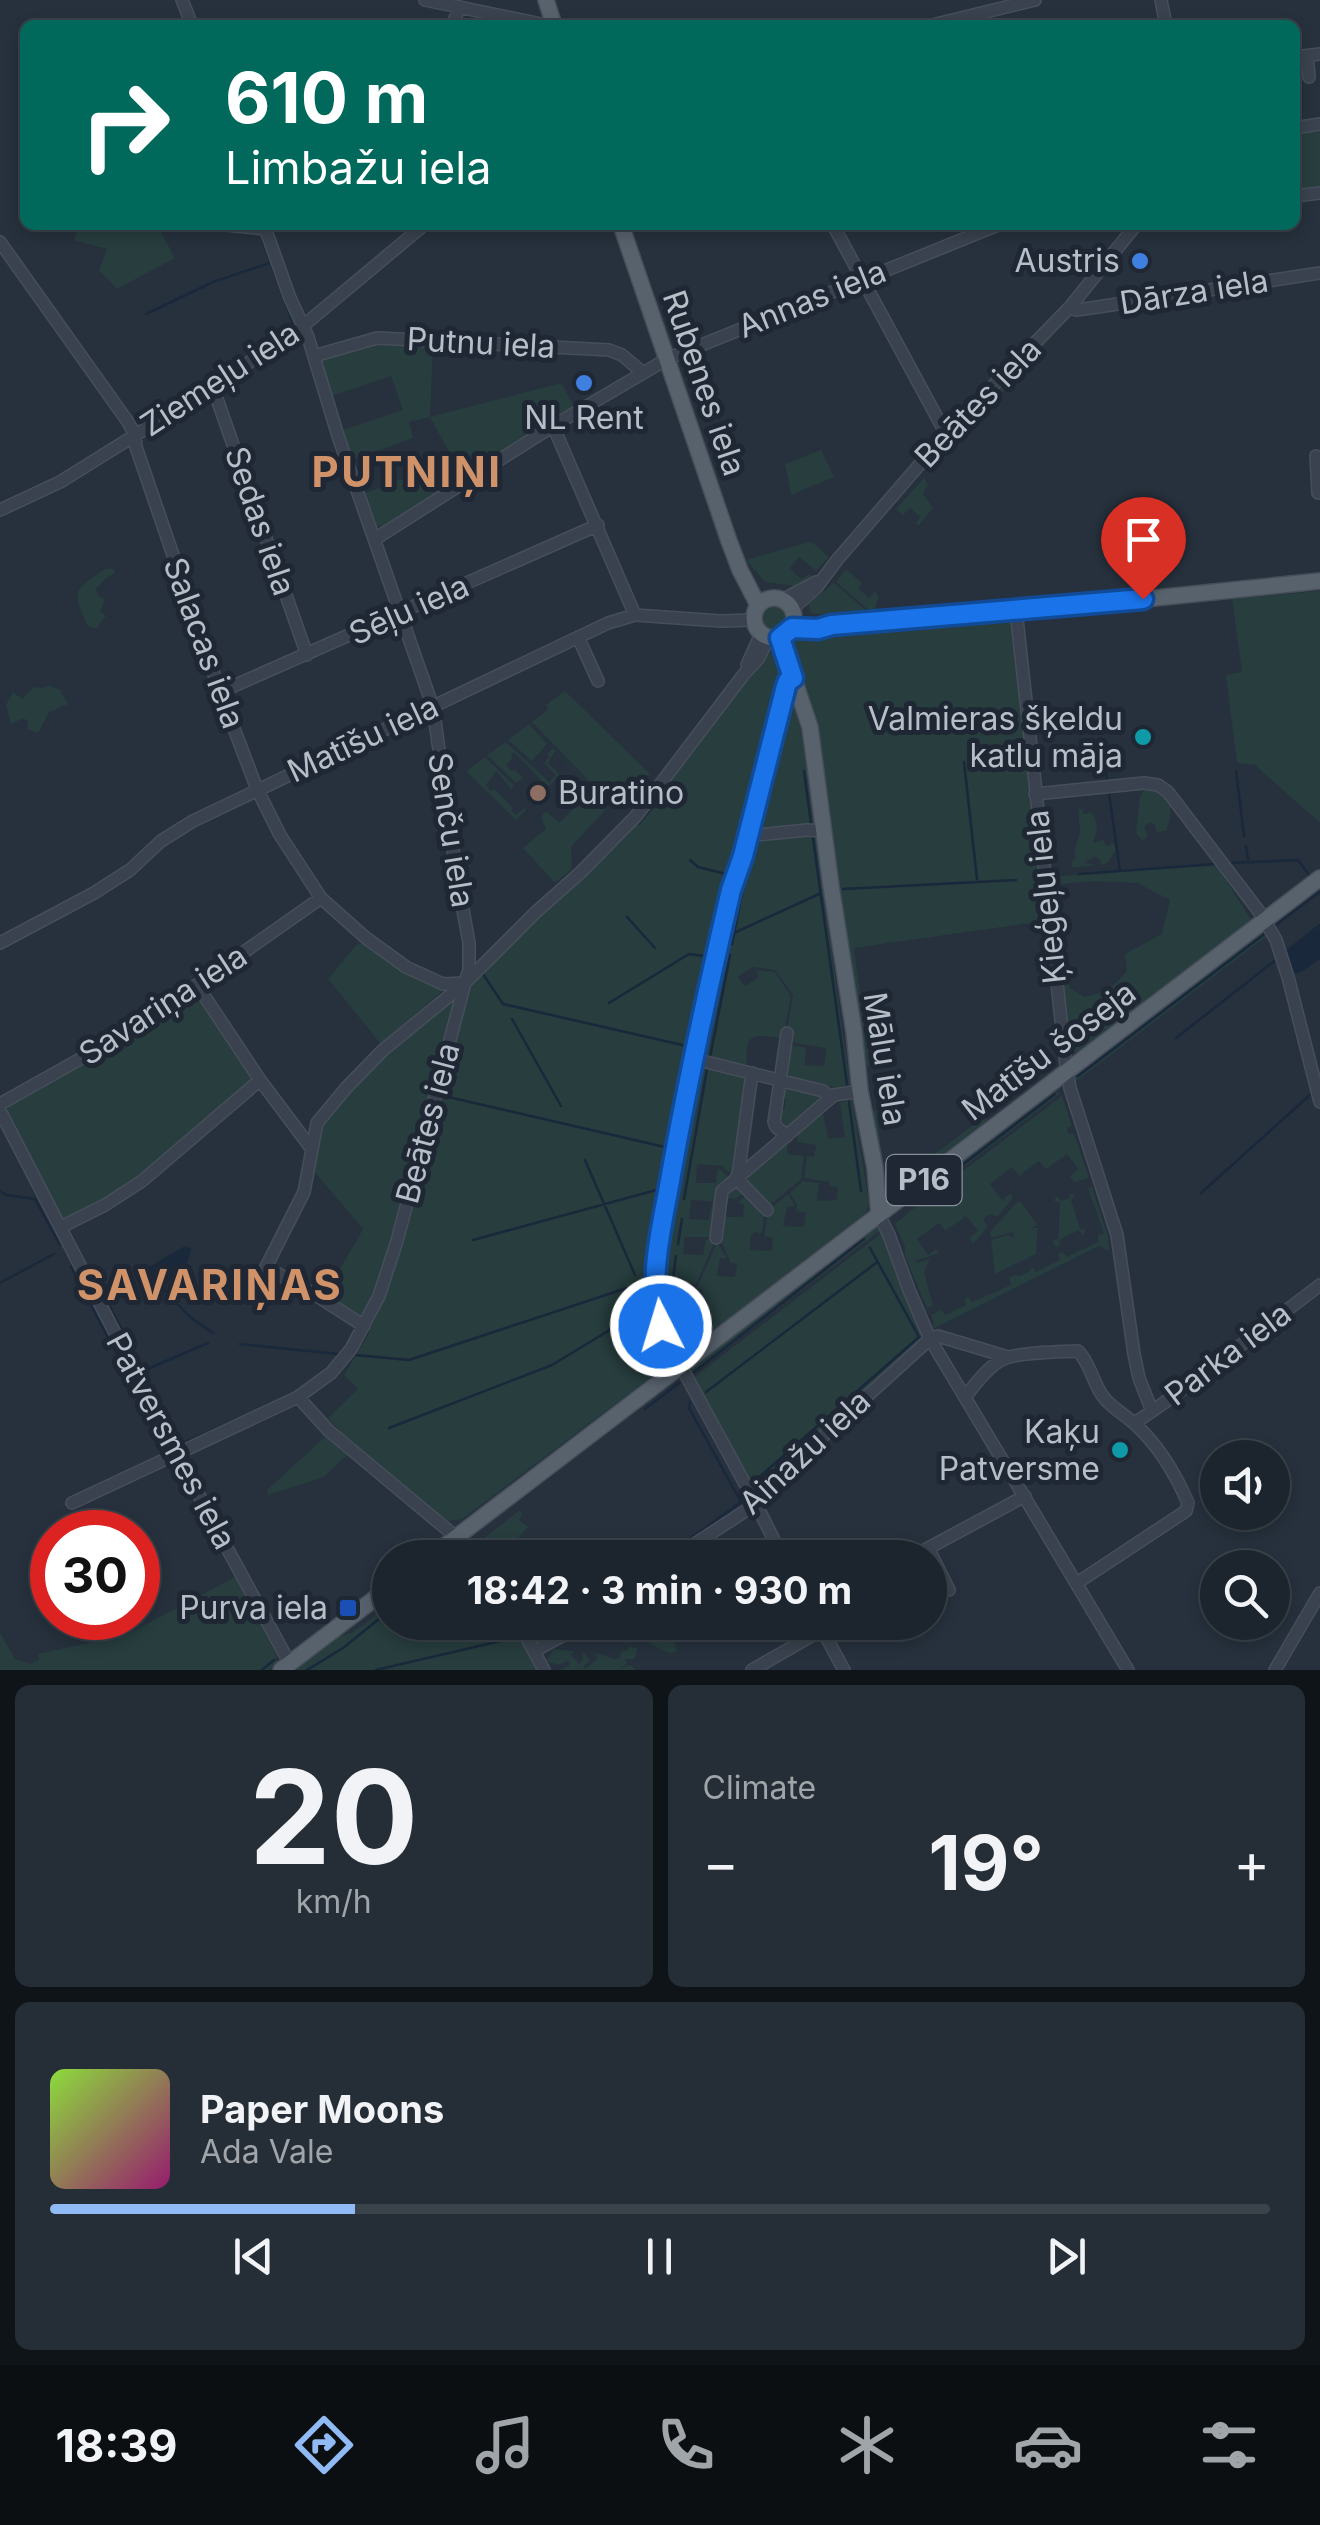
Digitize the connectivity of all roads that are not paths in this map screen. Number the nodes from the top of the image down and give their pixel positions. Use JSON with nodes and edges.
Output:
{"nodes":[{"id":1,"x":426,"y":0,"type":"edge"},
{"id":2,"x":1035,"y":0,"type":"edge"},
{"id":3,"x":460,"y":7,"type":"junction"},
{"id":4,"x":454,"y":20,"type":"edge"},
{"id":5,"x":525,"y":20,"type":"edge"},
{"id":6,"x":953,"y":20,"type":"edge"},
{"id":7,"x":1307,"y":56,"type":"edge"},
{"id":8,"x":1309,"y":77,"type":"dead end"},
{"id":9,"x":265,"y":230,"type":"edge"},
{"id":10,"x":418,"y":230,"type":"edge"},
{"id":11,"x":623,"y":230,"type":"edge"},
{"id":12,"x":837,"y":230,"type":"edge"},
{"id":13,"x":986,"y":230,"type":"edge"},
{"id":14,"x":1132,"y":230,"type":"edge"},
{"id":15,"x":0,"y":242,"type":"edge"},
{"id":16,"x":1320,"y":273,"type":"edge"},
{"id":17,"x":863,"y":279,"type":"junction"},
{"id":18,"x":1070,"y":307,"type":"junction"},
{"id":19,"x":304,"y":326,"type":"junction"},
{"id":20,"x":314,"y":356,"type":"junction"},
{"id":21,"x":666,"y":359,"type":"junction"},
{"id":22,"x":643,"y":372,"type":"junction"},
{"id":23,"x":211,"y":388,"type":"junction"},
{"id":24,"x":553,"y":426,"type":"junction"},
{"id":25,"x":946,"y":434,"type":"junction"},
{"id":26,"x":135,"y":435,"type":"junction"},
{"id":27,"x":1316,"y":456,"type":"dead end"},
{"id":28,"x":1318,"y":492,"type":"edge"},
{"id":29,"x":0,"y":510,"type":"edge"},
{"id":30,"x":598,"y":525,"type":"junction"},
{"id":31,"x":375,"y":539,"type":"junction"},
{"id":32,"x":1320,"y":581,"type":"edge"},
{"id":33,"x":1016,"y":610,"type":"junction"},
{"id":34,"x":400,"y":614,"type":"junction"},
{"id":35,"x":635,"y":615,"type":"junction"},
{"id":36,"x":775,"y":619,"type":"junction"},
{"id":37,"x":578,"y":637,"type":"junction"},
{"id":38,"x":307,"y":654,"type":"junction"},
{"id":39,"x":793,"y":678,"type":"junction"},
{"id":40,"x":598,"y":681,"type":"dead end"},
{"id":41,"x":220,"y":692,"type":"junction"},
{"id":42,"x":432,"y":706,"type":"junction"},
{"id":43,"x":256,"y":789,"type":"junction"},
{"id":44,"x":1035,"y":794,"type":"junction"},
{"id":45,"x":824,"y":831,"type":"junction"},
{"id":46,"x":748,"y":836,"type":"junction"},
{"id":47,"x":1320,"y":878,"type":"edge"},
{"id":48,"x":321,"y":898,"type":"junction"},
{"id":49,"x":1266,"y":920,"type":"junction"},
{"id":50,"x":0,"y":943,"type":"edge"},
{"id":51,"x":465,"y":983,"type":"junction"},
{"id":52,"x":198,"y":986,"type":"junction"},
{"id":53,"x":787,"y":1033,"type":"dead end"},
{"id":54,"x":694,"y":1059,"type":"junction"},
{"id":55,"x":1067,"y":1072,"type":"junction"},
{"id":56,"x":752,"y":1073,"type":"junction"},
{"id":57,"x":780,"y":1078,"type":"junction"},
{"id":58,"x":260,"y":1080,"type":"junction"},
{"id":59,"x":860,"y":1092,"type":"junction"},
{"id":60,"x":831,"y":1098,"type":"junction"},
{"id":61,"x":1320,"y":1102,"type":"edge"},
{"id":62,"x":0,"y":1108,"type":"edge"},
{"id":63,"x":787,"y":1136,"type":"junction"},
{"id":64,"x":312,"y":1148,"type":"junction"},
{"id":65,"x":737,"y":1177,"type":"junction"},
{"id":66,"x":767,"y":1210,"type":"dead end"},
{"id":67,"x":878,"y":1215,"type":"junction"},
{"id":68,"x":61,"y":1228,"type":"junction"},
{"id":69,"x":716,"y":1238,"type":"dead end"},
{"id":70,"x":1320,"y":1284,"type":"edge"},
{"id":71,"x":364,"y":1326,"type":"junction"},
{"id":72,"x":930,"y":1339,"type":"junction"},
{"id":73,"x":1008,"y":1357,"type":"junction"},
{"id":74,"x":682,"y":1365,"type":"junction"},
{"id":75,"x":966,"y":1396,"type":"junction"},
{"id":76,"x":298,"y":1397,"type":"junction"},
{"id":77,"x":1152,"y":1412,"type":"junction"},
{"id":78,"x":1134,"y":1423,"type":"junction"},
{"id":79,"x":178,"y":1454,"type":"junction"},
{"id":80,"x":1025,"y":1496,"type":"junction"},
{"id":81,"x":72,"y":1503,"type":"dead end"},
{"id":82,"x":756,"y":1504,"type":"junction"},
{"id":83,"x":456,"y":1537,"type":"junction"},
{"id":84,"x":452,"y":1540,"type":"edge"},
{"id":85,"x":459,"y":1540,"type":"edge"},
{"id":86,"x":701,"y":1540,"type":"edge"},
{"id":87,"x":774,"y":1540,"type":"edge"},
{"id":88,"x":943,"y":1540,"type":"edge"},
{"id":89,"x":1077,"y":1582,"type":"junction"},
{"id":90,"x":1320,"y":1593,"type":"edge"},
{"id":91,"x":372,"y":1600,"type":"edge"},
{"id":92,"x":528,"y":1640,"type":"edge"},
{"id":93,"x":554,"y":1640,"type":"edge"},
{"id":94,"x":798,"y":1640,"type":"edge"},
{"id":95,"x":828,"y":1640,"type":"edge"},
{"id":96,"x":534,"y":1651,"type":"junction"},
{"id":97,"x":286,"y":1667,"type":"edge"},
{"id":98,"x":544,"y":1670,"type":"edge"},
{"id":99,"x":752,"y":1670,"type":"edge"},
{"id":100,"x":844,"y":1670,"type":"edge"},
{"id":101,"x":1128,"y":1670,"type":"edge"},
{"id":102,"x":1275,"y":1670,"type":"edge"}],
"edges":[{"from":1,"to":3,"type":"street"},
{"from":2,"to":6,"type":"street"},
{"from":3,"to":4,"type":"street"},
{"from":3,"to":5,"type":"street"},
{"from":7,"to":8,"type":"street"},
{"from":9,"to":19,"type":"street","name":"Senču iela"},
{"from":10,"to":19,"type":"street","name":"Ziemeļu iela"},
{"from":11,"to":21,"type":"main road","name":"Rubenes iela"},
{"from":12,"to":17,"type":"street"},
{"from":13,"to":17,"type":"street","name":"Annas iela"},
{"from":14,"to":18,"type":"street","name":"Beātes iela"},
{"from":15,"to":26,"type":"street","name":"Salacas iela"},
{"from":16,"to":18,"type":"street","name":"Dārza iela"},
{"from":17,"to":21,"type":"street","name":"Annas iela"},
{"from":17,"to":25,"type":"street"},
{"from":18,"to":25,"type":"street","name":"Beātes iela"},
{"from":19,"to":20,"type":"street","name":"Senču iela"},
{"from":19,"to":23,"type":"street","name":"Ziemeļu iela"},
{"from":20,"to":22,"type":"street","name":"Putnu iela"},
{"from":20,"to":31,"type":"street","name":"Senču iela"},
{"from":21,"to":22,"type":"street","name":"Annas iela"},
{"from":21,"to":36,"type":"main road","name":"Rubenes iela"},
{"from":22,"to":24,"type":"street","name":"Annas iela"},
{"from":23,"to":26,"type":"street","name":"Ziemeļu iela"},
{"from":23,"to":38,"type":"street","name":"Sedas iela"},
{"from":24,"to":30,"type":"street"},
{"from":24,"to":31,"type":"street","name":"Annas iela"},
{"from":25,"to":36,"type":"street","name":"Beātes iela"},
{"from":26,"to":29,"type":"street","name":"Ziemeļu iela"},
{"from":26,"to":41,"type":"street","name":"Salacas iela"},
{"from":27,"to":28,"type":"street"},
{"from":30,"to":34,"type":"street","name":"Sēļu iela"},
{"from":30,"to":35,"type":"street"},
{"from":31,"to":34,"type":"street","name":"Senču iela"},
{"from":32,"to":33,"type":"main road"},
{"from":33,"to":36,"type":"main road"},
{"from":33,"to":44,"type":"street","name":"Ķieģeļu iela"},
{"from":34,"to":38,"type":"street","name":"Sēļu iela"},
{"from":34,"to":42,"type":"street","name":"Senču iela"},
{"from":35,"to":36,"type":"street","name":"Matīšu iela"},
{"from":35,"to":37,"type":"street","name":"Matīšu iela"},
{"from":36,"to":39,"type":"main road","name":"Mālu iela"},
{"from":36,"to":51,"type":"street","name":"Beātes iela"},
{"from":37,"to":40,"type":"street"},
{"from":37,"to":42,"type":"street","name":"Matīšu iela"},
{"from":38,"to":41,"type":"street","name":"Sēļu iela"},
{"from":39,"to":45,"type":"main road","name":"Mālu iela"},
{"from":39,"to":46,"type":"street"},
{"from":41,"to":43,"type":"street","name":"Salacas iela"},
{"from":42,"to":43,"type":"street","name":"Matīšu iela"},
{"from":42,"to":51,"type":"street","name":"Senču iela"},
{"from":43,"to":48,"type":"street","name":"Salacas iela"},
{"from":43,"to":50,"type":"street","name":"Matīšu iela"},
{"from":44,"to":49,"type":"street"},
{"from":44,"to":55,"type":"street","name":"Ķieģeļu iela"},
{"from":45,"to":46,"type":"street"},
{"from":45,"to":59,"type":"main road","name":"Mālu iela"},
{"from":46,"to":54,"type":"street"},
{"from":47,"to":49,"type":"main road","name":"Matīšu šoseja","number":"P16"},
{"from":48,"to":51,"type":"street","name":"Salacas iela"},
{"from":48,"to":52,"type":"street","name":"Savariņa iela"},
{"from":49,"to":55,"type":"main road","name":"Matīšu šoseja","number":"P16"},
{"from":49,"to":61,"type":"street"},
{"from":51,"to":64,"type":"street"},
{"from":51,"to":71,"type":"street","name":"Beātes iela"},
{"from":52,"to":58,"type":"street"},
{"from":52,"to":62,"type":"street","name":"Savariņa iela"},
{"from":53,"to":57,"type":"street"},
{"from":54,"to":56,"type":"street"},
{"from":54,"to":74,"type":"street"},
{"from":55,"to":67,"type":"main road","name":"Matīšu šoseja","number":"P16"},
{"from":55,"to":77,"type":"street","name":"Ķieģeļu iela"},
{"from":56,"to":57,"type":"street"},
{"from":56,"to":65,"type":"street"},
{"from":57,"to":60,"type":"street"},
{"from":57,"to":63,"type":"street"},
{"from":58,"to":64,"type":"street"},
{"from":58,"to":68,"type":"street"},
{"from":59,"to":60,"type":"street"},
{"from":59,"to":67,"type":"main road","name":"Mālu iela"},
{"from":60,"to":63,"type":"street"},
{"from":62,"to":68,"type":"street","name":"Patversmes iela"},
{"from":63,"to":65,"type":"street"},
{"from":64,"to":71,"type":"street"},
{"from":65,"to":66,"type":"street"},
{"from":65,"to":69,"type":"street"},
{"from":67,"to":72,"type":"street","name":"Mālu iela"},
{"from":67,"to":74,"type":"main road","name":"Matīšu šoseja","number":"P16"},
{"from":68,"to":79,"type":"street","name":"Patversmes iela"},
{"from":70,"to":77,"type":"street","name":"Parka iela"},
{"from":71,"to":76,"type":"street","name":"Beātes iela"},
{"from":72,"to":73,"type":"street"},
{"from":72,"to":75,"type":"street","name":"Mālu iela"},
{"from":72,"to":82,"type":"street","name":"Ainažu iela"},
{"from":73,"to":75,"type":"street"},
{"from":73,"to":78,"type":"street"},
{"from":74,"to":82,"type":"street"},
{"from":74,"to":83,"type":"main road","name":"Matīšu šoseja","number":"P16"},
{"from":75,"to":80,"type":"street","name":"Mālu iela"},
{"from":76,"to":79,"type":"street","name":"Beātes iela"},
{"from":76,"to":83,"type":"street"},
{"from":77,"to":78,"type":"street","name":"Parka iela"},
{"from":78,"to":89,"type":"street"},
{"from":79,"to":81,"type":"street","name":"Beātes iela"},
{"from":79,"to":97,"type":"street","name":"Patversmes iela"},
{"from":80,"to":88,"type":"street"},
{"from":80,"to":89,"type":"street","name":"Mālu iela"},
{"from":82,"to":86,"type":"street","name":"Ainažu iela"},
{"from":82,"to":87,"type":"street"},
{"from":83,"to":84,"type":"main road","name":"Matīšu šoseja","number":"P16"},
{"from":83,"to":85,"type":"street"},
{"from":89,"to":101,"type":"street","name":"Mālu iela"},
{"from":90,"to":102,"type":"street"},
{"from":91,"to":97,"type":"main road"},
{"from":92,"to":96,"type":"street"},
{"from":93,"to":96,"type":"street"},
{"from":94,"to":99,"type":"street"},
{"from":95,"to":100,"type":"street"},
{"from":96,"to":98,"type":"street"}]}
